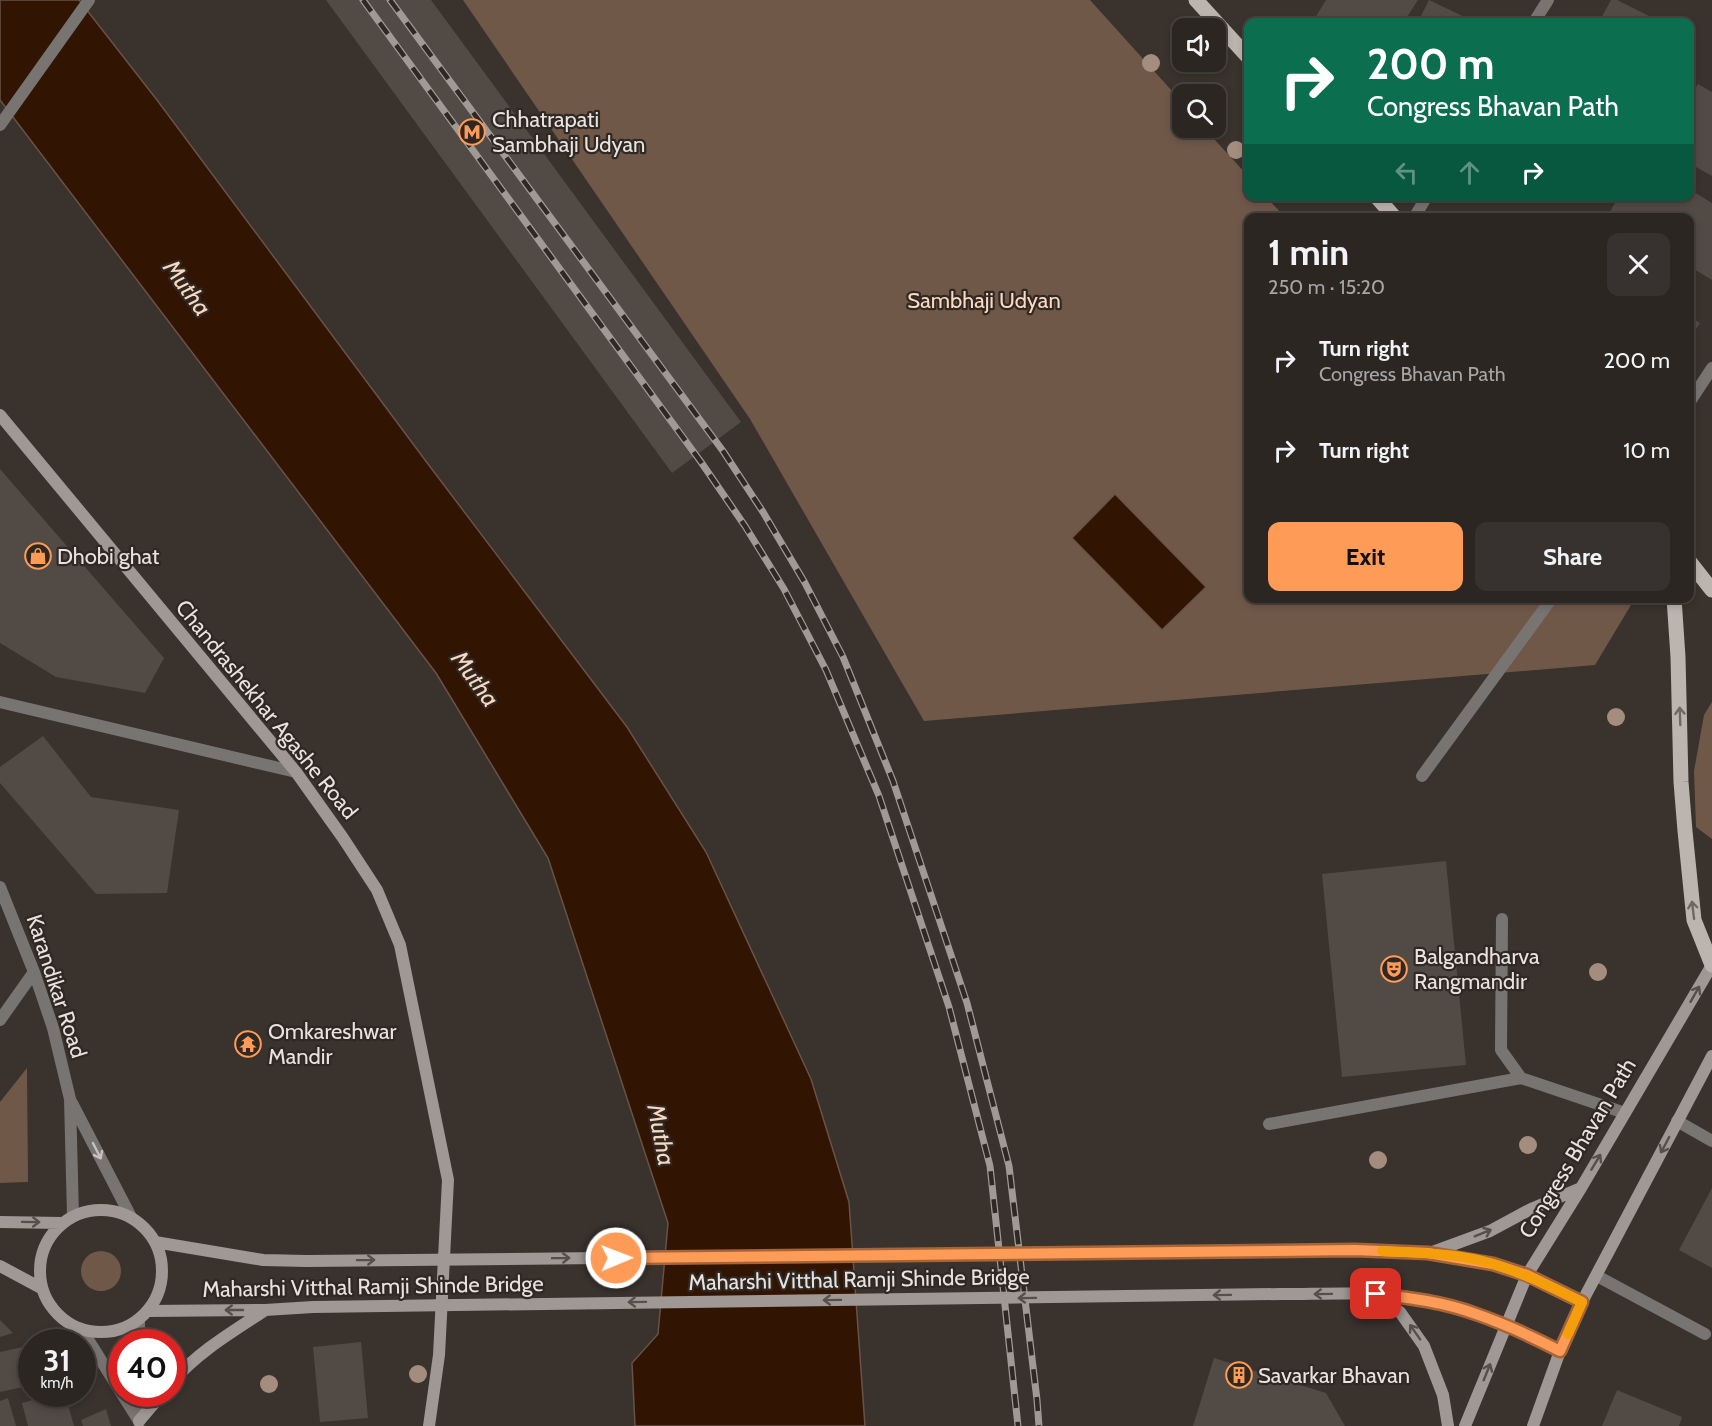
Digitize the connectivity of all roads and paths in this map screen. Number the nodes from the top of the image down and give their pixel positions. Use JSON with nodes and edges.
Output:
{"nodes":[{"id":1,"x":89,"y":0,"type":"edge"},
{"id":2,"x":1196,"y":0,"type":"edge"},
{"id":3,"x":1548,"y":0,"type":"edge"},
{"id":4,"x":1537,"y":18,"type":"edge"},
{"id":5,"x":1244,"y":53,"type":"edge"},
{"id":6,"x":0,"y":125,"type":"edge"},
{"id":7,"x":1380,"y":201,"type":"edge"},
{"id":8,"x":1391,"y":213,"type":"edge"},
{"id":9,"x":1712,"y":368,"type":"edge"},
{"id":10,"x":1694,"y":395,"type":"edge"},
{"id":11,"x":0,"y":416,"type":"edge"},
{"id":12,"x":1694,"y":567,"type":"edge"},
{"id":13,"x":1712,"y":590,"type":"edge"},
{"id":14,"x":1548,"y":603,"type":"edge"},
{"id":15,"x":1674,"y":603,"type":"edge"},
{"id":16,"x":0,"y":702,"type":"edge"},
{"id":17,"x":296,"y":772,"type":"junction"},
{"id":18,"x":1422,"y":776,"type":"dead end"},
{"id":19,"x":0,"y":887,"type":"edge"},
{"id":20,"x":1502,"y":919,"type":"dead end"},
{"id":21,"x":1712,"y":965,"type":"edge"},
{"id":22,"x":34,"y":972,"type":"junction"},
{"id":23,"x":0,"y":1020,"type":"edge"},
{"id":24,"x":1712,"y":1056,"type":"edge"},
{"id":25,"x":1521,"y":1078,"type":"junction"},
{"id":26,"x":70,"y":1099,"type":"junction"},
{"id":27,"x":1625,"y":1113,"type":"junction"},
{"id":28,"x":1677,"y":1121,"type":"junction"},
{"id":29,"x":1269,"y":1124,"type":"dead end"},
{"id":30,"x":1712,"y":1141,"type":"edge"},
{"id":31,"x":1581,"y":1188,"type":"junction"},
{"id":32,"x":130,"y":1217,"type":"junction"},
{"id":33,"x":68,"y":1219,"type":"junction"},
{"id":34,"x":0,"y":1222,"type":"edge"},
{"id":35,"x":155,"y":1242,"type":"junction"},
{"id":36,"x":1428,"y":1253,"type":"junction"},
{"id":37,"x":0,"y":1266,"type":"edge"},
{"id":38,"x":1527,"y":1275,"type":"junction"},
{"id":39,"x":1597,"y":1276,"type":"junction"},
{"id":40,"x":41,"y":1288,"type":"junction"},
{"id":41,"x":1376,"y":1294,"type":"junction"},
{"id":42,"x":1582,"y":1302,"type":"junction"},
{"id":43,"x":266,"y":1310,"type":"junction"},
{"id":44,"x":143,"y":1315,"type":"junction"},
{"id":45,"x":1505,"y":1325,"type":"junction"},
{"id":46,"x":80,"y":1329,"type":"edge"},
{"id":47,"x":141,"y":1329,"type":"edge"},
{"id":48,"x":96,"y":1332,"type":"edge"},
{"id":49,"x":1705,"y":1334,"type":"dead end"},
{"id":50,"x":1560,"y":1351,"type":"junction"},
{"id":51,"x":96,"y":1353,"type":"edge"},
{"id":52,"x":186,"y":1366,"type":"edge"},
{"id":53,"x":139,"y":1407,"type":"edge"},
{"id":54,"x":152,"y":1407,"type":"edge"},
{"id":55,"x":139,"y":1424,"type":"edge"},
{"id":56,"x":429,"y":1426,"type":"edge"},
{"id":57,"x":1448,"y":1426,"type":"edge"},
{"id":58,"x":1465,"y":1426,"type":"edge"},
{"id":59,"x":1533,"y":1426,"type":"edge"}],
"edges":[{"from":1,"to":6,"type":"street"},
{"from":2,"to":5,"type":"main road"},
{"from":3,"to":4,"type":"street"},
{"from":7,"to":8,"type":"main road"},
{"from":9,"to":10,"type":"street"},
{"from":11,"to":17,"type":"street","name":"Chandrashekhar Agashe Road"},
{"from":12,"to":13,"type":"main road"},
{"from":14,"to":18,"type":"street"},
{"from":21,"to":15,"type":"main road","name":"Congress Bhavan Path","one_way":true},
{"from":16,"to":17,"type":"street"},
{"from":17,"to":56,"type":"street","name":"Chandrashekhar Agashe Road"},
{"from":19,"to":22,"type":"street","name":"Karandikar Road"},
{"from":20,"to":25,"type":"street"},
{"from":27,"to":21,"type":"street","name":"Congress Bhavan Path","one_way":true},
{"from":22,"to":23,"type":"street"},
{"from":22,"to":26,"type":"street","name":"Karandikar Road"},
{"from":24,"to":28,"type":"street"},
{"from":25,"to":27,"type":"street"},
{"from":25,"to":29,"type":"street"},
{"from":26,"to":32,"type":"street","one_way":true},
{"from":26,"to":33,"type":"street"},
{"from":31,"to":27,"type":"street","name":"Congress Bhavan Path","one_way":true},
{"from":28,"to":30,"type":"street"},
{"from":28,"to":39,"type":"street","one_way":true},
{"from":36,"to":31,"type":"street","one_way":true},
{"from":31,"to":38,"type":"street","name":"Congress Bhavan Path"},
{"from":32,"to":33,"type":"street"},
{"from":32,"to":35,"type":"street"},
{"from":34,"to":33,"type":"street","one_way":true},
{"from":33,"to":40,"type":"street"},
{"from":35,"to":36,"type":"street","name":"Maharshi Vitthal Ramji Shinde Bridge","one_way":true,"bridge":true},
{"from":35,"to":44,"type":"street"},
{"from":36,"to":38,"type":"street","name":"Maharshi Vitthal Ramji Shinde Bridge"},
{"from":37,"to":40,"type":"street"},
{"from":38,"to":42,"type":"street","name":"Maharshi Vitthal Ramji Shinde Bridge"},
{"from":38,"to":45,"type":"street","name":"Congress Bhavan Path"},
{"from":39,"to":42,"type":"street"},
{"from":39,"to":49,"type":"street"},
{"from":40,"to":46,"type":"street"},
{"from":41,"to":43,"type":"street","name":"Maharshi Vitthal Ramji Shinde Bridge","one_way":true,"bridge":true},
{"from":41,"to":45,"type":"street","name":"Maharshi Vitthal Ramji Shinde Bridge"},
{"from":57,"to":41,"type":"street","one_way":true},
{"from":42,"to":50,"type":"street"},
{"from":43,"to":44,"type":"street","name":"Maharshi Vitthal Ramji Shinde Bridge","one_way":true},
{"from":43,"to":52,"type":"street"},
{"from":44,"to":47,"type":"street"},
{"from":44,"to":48,"type":"street"},
{"from":45,"to":50,"type":"street","name":"Maharshi Vitthal Ramji Shinde Bridge"},
{"from":58,"to":45,"type":"street","name":"Congress Bhavan Path","one_way":true},
{"from":50,"to":59,"type":"street"},
{"from":51,"to":55,"type":"street"},
{"from":53,"to":55,"type":"street"},
{"from":54,"to":55,"type":"street"}]}
